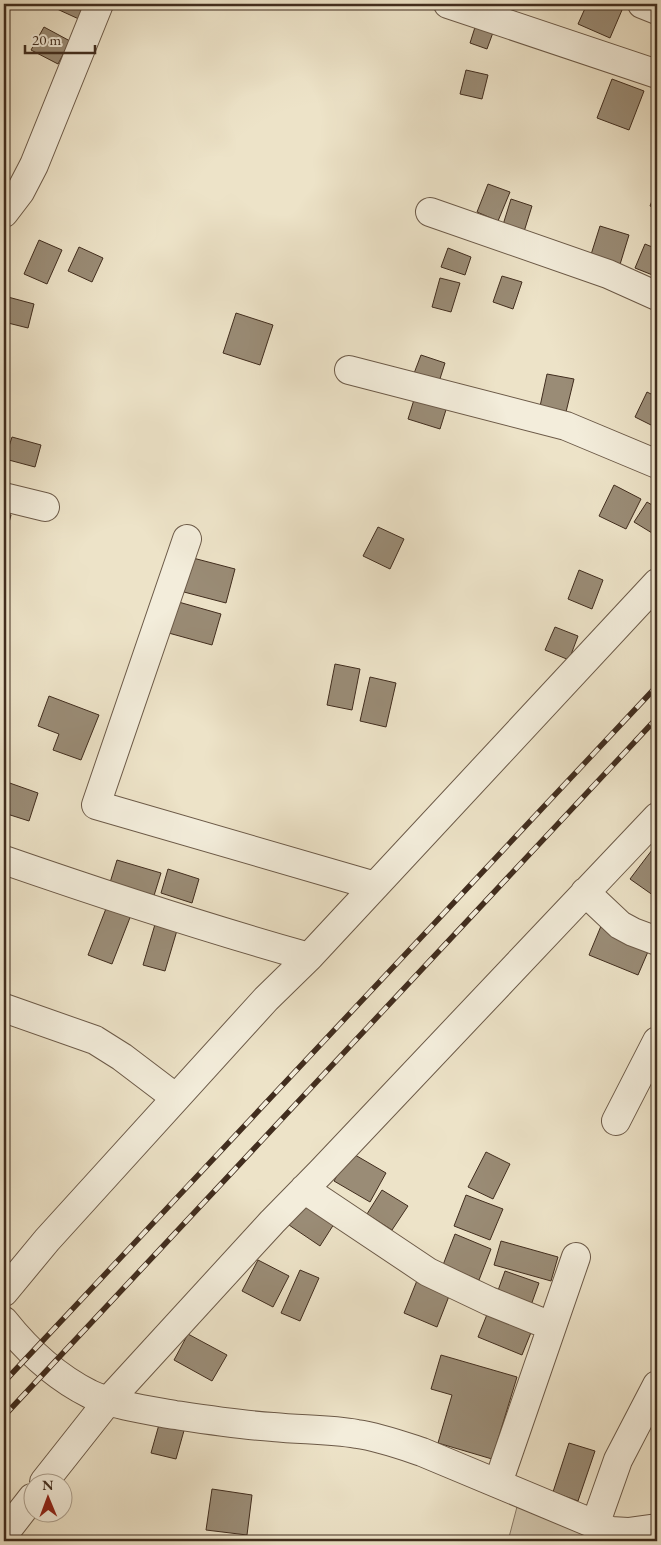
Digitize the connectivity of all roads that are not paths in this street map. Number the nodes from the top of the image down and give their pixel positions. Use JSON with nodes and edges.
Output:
{"nodes":[{"id":1,"x":99,"y":4,"type":"edge"},
{"id":2,"x":448,"y":4,"type":"edge"},
{"id":3,"x":642,"y":4,"type":"edge"},
{"id":4,"x":657,"y":10,"type":"edge"},
{"id":5,"x":657,"y":74,"type":"edge"},
{"id":6,"x":430,"y":212,"type":"dead end"},
{"id":7,"x":4,"y":213,"type":"edge"},
{"id":8,"x":657,"y":296,"type":"edge"},
{"id":9,"x":349,"y":370,"type":"dead end"},
{"id":10,"x":657,"y":464,"type":"edge"},
{"id":11,"x":4,"y":497,"type":"edge"},
{"id":12,"x":45,"y":507,"type":"dead end"},
{"id":13,"x":187,"y":539,"type":"dead end"},
{"id":14,"x":657,"y":583,"type":"edge"},
{"id":15,"x":657,"y":817,"type":"edge"},
{"id":16,"x":4,"y":860,"type":"edge"},
{"id":17,"x":375,"y":886,"type":"junction"},
{"id":18,"x":585,"y":892,"type":"junction"},
{"id":19,"x":657,"y":941,"type":"edge"},
{"id":20,"x":309,"y":957,"type":"junction"},
{"id":21,"x":4,"y":1008,"type":"edge"},
{"id":22,"x":657,"y":1041,"type":"edge"},
{"id":23,"x":176,"y":1098,"type":"junction"},
{"id":24,"x":616,"y":1121,"type":"dead end"},
{"id":25,"x":304,"y":1189,"type":"junction"},
{"id":26,"x":576,"y":1256,"type":"dead end"},
{"id":27,"x":4,"y":1292,"type":"edge"},
{"id":28,"x":4,"y":1321,"type":"edge"},
{"id":29,"x":551,"y":1326,"type":"junction"},
{"id":30,"x":657,"y":1385,"type":"edge"},
{"id":31,"x":108,"y":1401,"type":"junction"},
{"id":32,"x":52,"y":1472,"type":"edge"},
{"id":33,"x":498,"y":1483,"type":"junction"},
{"id":34,"x":22,"y":1511,"type":"edge"},
{"id":35,"x":595,"y":1525,"type":"junction"},
{"id":36,"x":657,"y":1528,"type":"edge"},
{"id":37,"x":4,"y":1534,"type":"edge"}],
"edges":[{"from":1,"to":7,"type":"street"},
{"from":2,"to":5,"type":"street"},
{"from":3,"to":4,"type":"street"},
{"from":6,"to":8,"type":"street"},
{"from":9,"to":10,"type":"street"},
{"from":11,"to":12,"type":"street"},
{"from":13,"to":17,"type":"street"},
{"from":14,"to":17,"type":"street"},
{"from":15,"to":18,"type":"street"},
{"from":16,"to":20,"type":"street"},
{"from":17,"to":20,"type":"street"},
{"from":18,"to":19,"type":"street"},
{"from":18,"to":25,"type":"street"},
{"from":20,"to":23,"type":"street"},
{"from":21,"to":23,"type":"street"},
{"from":22,"to":24,"type":"street"},
{"from":23,"to":27,"type":"street"},
{"from":25,"to":29,"type":"street"},
{"from":25,"to":31,"type":"street"},
{"from":26,"to":29,"type":"street"},
{"from":28,"to":31,"type":"street"},
{"from":29,"to":33,"type":"street"},
{"from":30,"to":35,"type":"street"},
{"from":31,"to":32,"type":"street"},
{"from":31,"to":33,"type":"street"},
{"from":33,"to":35,"type":"street"},
{"from":34,"to":37,"type":"street"},
{"from":35,"to":36,"type":"street"}]}
